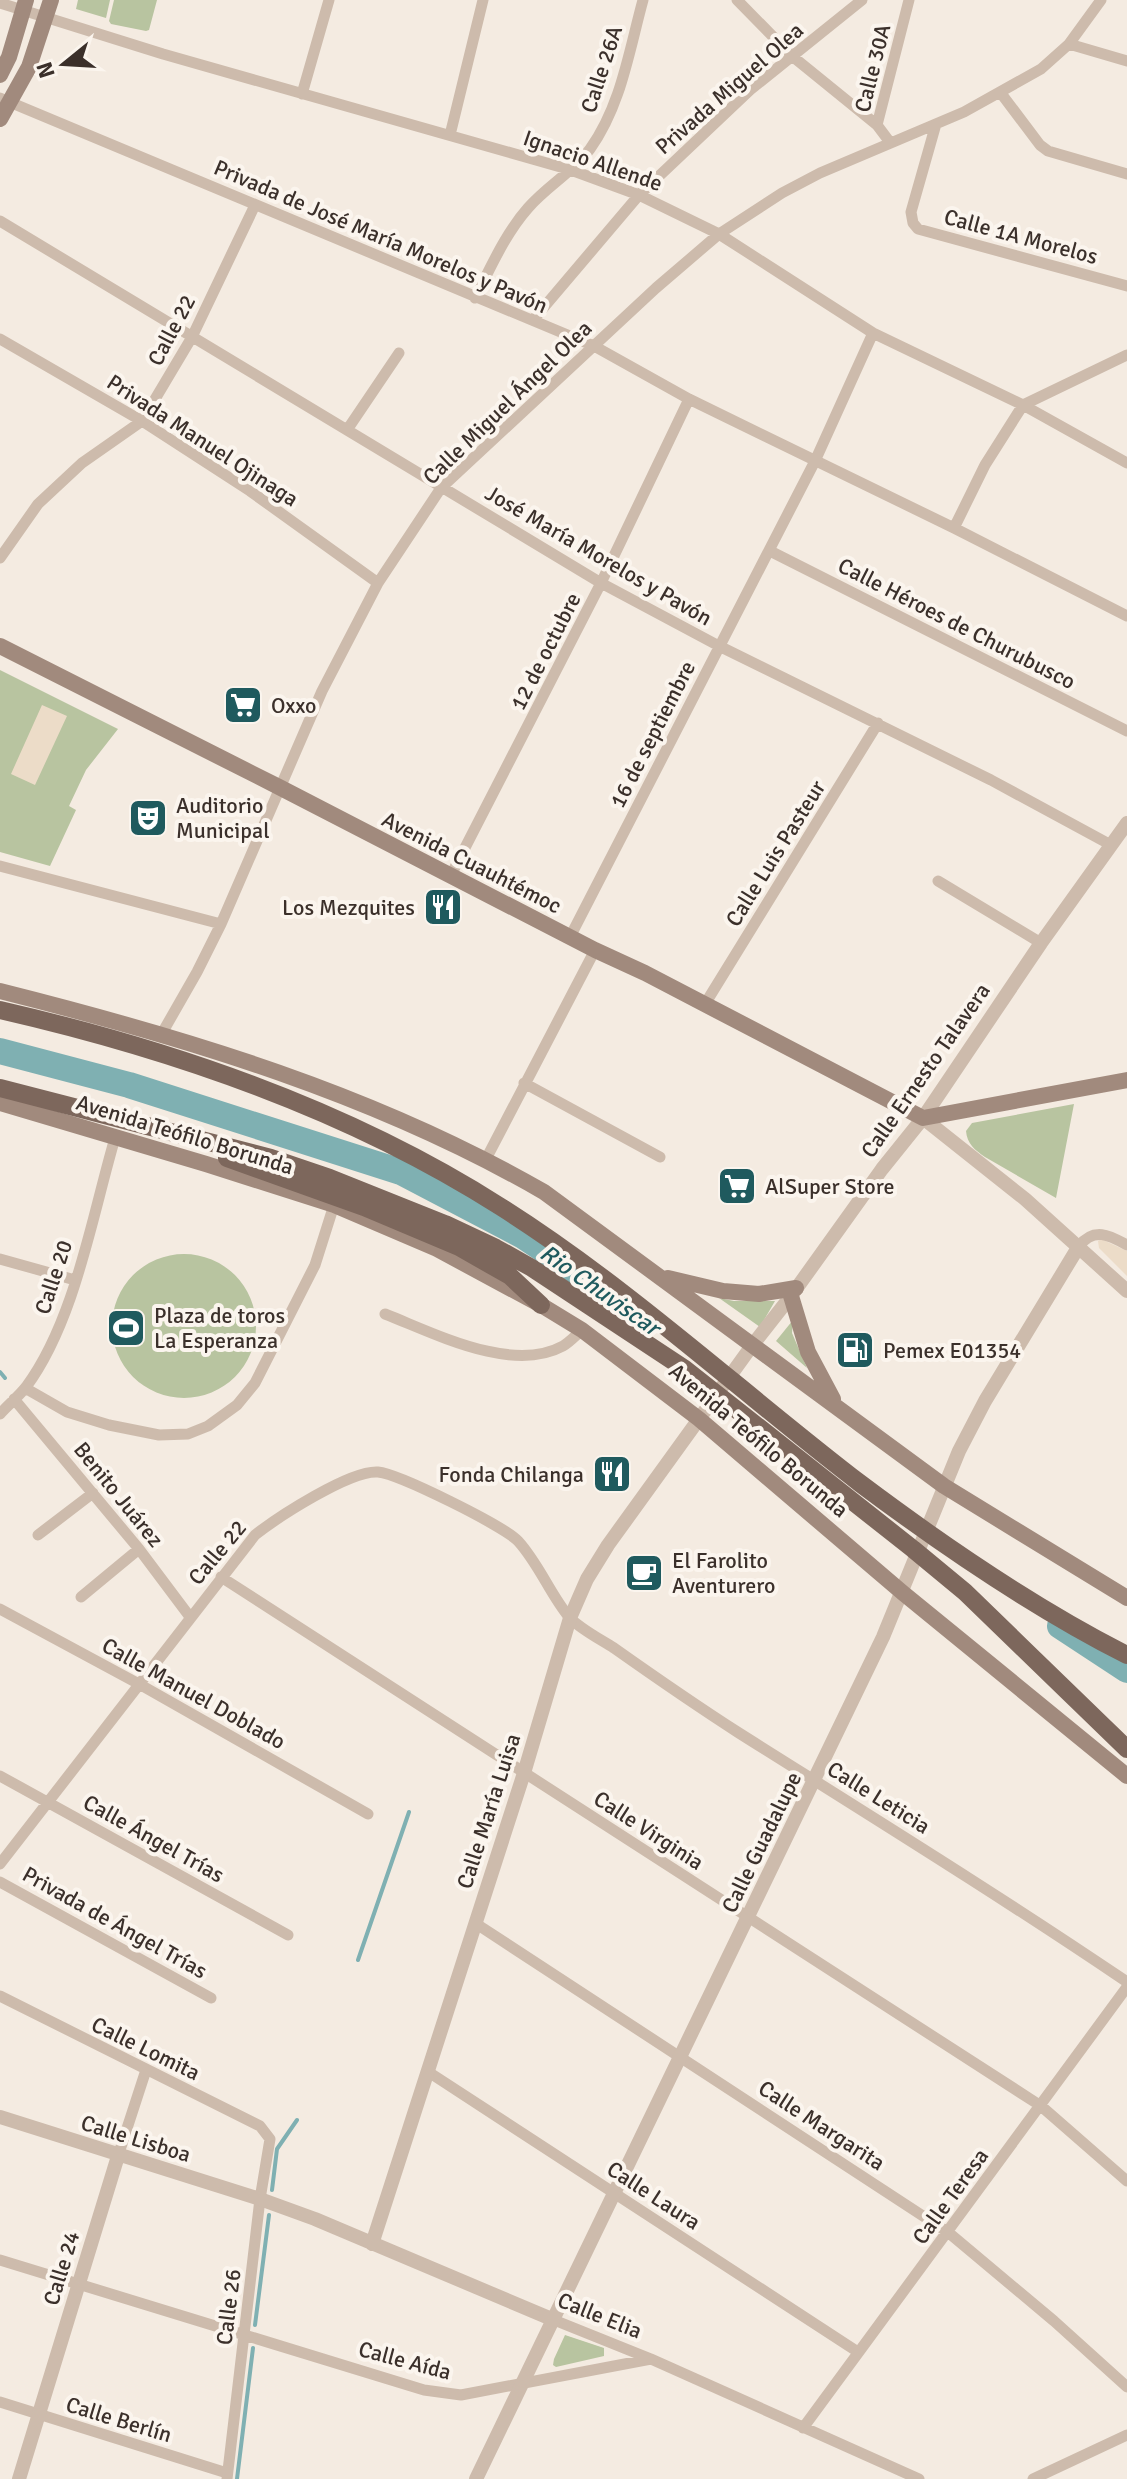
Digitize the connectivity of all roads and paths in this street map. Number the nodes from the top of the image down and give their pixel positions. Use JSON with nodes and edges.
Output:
{"nodes":[{"id":1,"x":51,"y":0,"type":"edge"},
{"id":2,"x":329,"y":0,"type":"edge"},
{"id":3,"x":483,"y":0,"type":"edge"},
{"id":4,"x":643,"y":0,"type":"edge"},
{"id":5,"x":862,"y":0,"type":"edge"},
{"id":6,"x":909,"y":0,"type":"edge"},
{"id":7,"x":1101,"y":0,"type":"edge"},
{"id":8,"x":741,"y":1,"type":"edge"},
{"id":9,"x":0,"y":3,"type":"edge"},
{"id":10,"x":25,"y":5,"type":"edge"},
{"id":11,"x":46,"y":18,"type":"junction"},
{"id":12,"x":1069,"y":44,"type":"junction"},
{"id":13,"x":792,"y":56,"type":"junction"},
{"id":14,"x":1127,"y":61,"type":"edge"},
{"id":15,"x":0,"y":75,"type":"edge"},
{"id":16,"x":1000,"y":92,"type":"junction"},
{"id":17,"x":302,"y":94,"type":"junction"},
{"id":18,"x":5,"y":100,"type":"edge"},
{"id":19,"x":0,"y":119,"type":"edge"},
{"id":20,"x":936,"y":124,"type":"junction"},
{"id":21,"x":877,"y":125,"type":"junction"},
{"id":22,"x":450,"y":135,"type":"junction"},
{"id":23,"x":889,"y":141,"type":"junction"},
{"id":24,"x":571,"y":170,"type":"junction"},
{"id":25,"x":1127,"y":174,"type":"edge"},
{"id":26,"x":639,"y":195,"type":"junction"},
{"id":27,"x":255,"y":205,"type":"junction"},
{"id":28,"x":0,"y":221,"type":"edge"},
{"id":29,"x":719,"y":234,"type":"junction"},
{"id":30,"x":1127,"y":286,"type":"edge"},
{"id":31,"x":475,"y":298,"type":"junction"},
{"id":32,"x":533,"y":320,"type":"junction"},
{"id":33,"x":873,"y":333,"type":"junction"},
{"id":34,"x":192,"y":337,"type":"junction"},
{"id":35,"x":0,"y":339,"type":"edge"},
{"id":36,"x":594,"y":346,"type":"junction"},
{"id":37,"x":399,"y":353,"type":"dead end"},
{"id":38,"x":1127,"y":355,"type":"edge"},
{"id":39,"x":689,"y":399,"type":"junction"},
{"id":40,"x":1023,"y":405,"type":"junction"},
{"id":41,"x":142,"y":421,"type":"junction"},
{"id":42,"x":347,"y":430,"type":"junction"},
{"id":43,"x":815,"y":461,"type":"junction"},
{"id":44,"x":1127,"y":463,"type":"edge"},
{"id":45,"x":441,"y":488,"type":"junction"},
{"id":46,"x":954,"y":528,"type":"junction"},
{"id":47,"x":770,"y":551,"type":"junction"},
{"id":48,"x":0,"y":558,"type":"edge"},
{"id":49,"x":378,"y":583,"type":"junction"},
{"id":50,"x":601,"y":583,"type":"junction"},
{"id":51,"x":1127,"y":616,"type":"edge"},
{"id":52,"x":0,"y":646,"type":"edge"},
{"id":53,"x":719,"y":646,"type":"junction"},
{"id":54,"x":878,"y":723,"type":"junction"},
{"id":55,"x":1127,"y":731,"type":"edge"},
{"id":56,"x":279,"y":787,"type":"junction"},
{"id":57,"x":1127,"y":823,"type":"edge"},
{"id":58,"x":1111,"y":845,"type":"junction"},
{"id":59,"x":0,"y":866,"type":"edge"},
{"id":60,"x":451,"y":875,"type":"junction"},
{"id":61,"x":938,"y":881,"type":"dead end"},
{"id":62,"x":221,"y":924,"type":"junction"},
{"id":63,"x":570,"y":937,"type":"junction"},
{"id":64,"x":1041,"y":943,"type":"junction"},
{"id":65,"x":595,"y":950,"type":"junction"},
{"id":66,"x":0,"y":991,"type":"edge"},
{"id":67,"x":705,"y":1004,"type":"junction"},
{"id":68,"x":0,"y":1010,"type":"edge"},
{"id":69,"x":161,"y":1035,"type":"junction"},
{"id":70,"x":1127,"y":1080,"type":"edge"},
{"id":71,"x":524,"y":1083,"type":"junction"},
{"id":72,"x":0,"y":1088,"type":"edge"},
{"id":73,"x":0,"y":1103,"type":"edge"},
{"id":74,"x":923,"y":1118,"type":"junction"},
{"id":75,"x":115,"y":1138,"type":"junction"},
{"id":76,"x":200,"y":1141,"type":"junction"},
{"id":77,"x":660,"y":1157,"type":"dead end"},
{"id":78,"x":486,"y":1159,"type":"junction"},
{"id":79,"x":334,"y":1205,"type":"junction"},
{"id":80,"x":1127,"y":1245,"type":"edge"},
{"id":81,"x":1079,"y":1246,"type":"junction"},
{"id":82,"x":0,"y":1259,"type":"edge"},
{"id":83,"x":663,"y":1277,"type":"junction"},
{"id":84,"x":75,"y":1280,"type":"junction"},
{"id":85,"x":1127,"y":1291,"type":"edge"},
{"id":86,"x":794,"y":1292,"type":"junction"},
{"id":87,"x":541,"y":1305,"type":"junction"},
{"id":88,"x":385,"y":1314,"type":"dead end"},
{"id":89,"x":582,"y":1330,"type":"junction"},
{"id":90,"x":752,"y":1346,"type":"junction"},
{"id":91,"x":25,"y":1388,"type":"junction"},
{"id":92,"x":14,"y":1399,"type":"junction"},
{"id":93,"x":838,"y":1407,"type":"junction"},
{"id":94,"x":0,"y":1414,"type":"edge"},
{"id":95,"x":700,"y":1418,"type":"junction"},
{"id":96,"x":944,"y":1486,"type":"junction"},
{"id":97,"x":93,"y":1493,"type":"junction"},
{"id":98,"x":38,"y":1535,"type":"dead end"},
{"id":99,"x":139,"y":1549,"type":"junction"},
{"id":100,"x":221,"y":1577,"type":"junction"},
{"id":101,"x":903,"y":1593,"type":"junction"},
{"id":102,"x":81,"y":1597,"type":"dead end"},
{"id":103,"x":1127,"y":1598,"type":"edge"},
{"id":104,"x":0,"y":1609,"type":"edge"},
{"id":105,"x":190,"y":1617,"type":"junction"},
{"id":106,"x":570,"y":1618,"type":"junction"},
{"id":107,"x":1127,"y":1655,"type":"edge"},
{"id":108,"x":139,"y":1684,"type":"junction"},
{"id":109,"x":1127,"y":1749,"type":"edge"},
{"id":110,"x":524,"y":1773,"type":"junction"},
{"id":111,"x":0,"y":1776,"type":"edge"},
{"id":112,"x":1127,"y":1776,"type":"edge"},
{"id":113,"x":815,"y":1781,"type":"junction"},
{"id":114,"x":48,"y":1803,"type":"junction"},
{"id":115,"x":368,"y":1814,"type":"dead end"},
{"id":116,"x":0,"y":1864,"type":"edge"},
{"id":117,"x":0,"y":1882,"type":"edge"},
{"id":118,"x":750,"y":1918,"type":"junction"},
{"id":119,"x":475,"y":1923,"type":"junction"},
{"id":120,"x":288,"y":1935,"type":"dead end"},
{"id":121,"x":1127,"y":1985,"type":"edge"},
{"id":122,"x":0,"y":1996,"type":"edge"},
{"id":123,"x":211,"y":1998,"type":"dead end"},
{"id":124,"x":682,"y":2057,"type":"junction"},
{"id":125,"x":146,"y":2070,"type":"junction"},
{"id":126,"x":427,"y":2071,"type":"junction"},
{"id":127,"x":1041,"y":2106,"type":"junction"},
{"id":128,"x":0,"y":2117,"type":"edge"},
{"id":129,"x":270,"y":2139,"type":"joint"},
{"id":130,"x":118,"y":2156,"type":"junction"},
{"id":131,"x":1127,"y":2181,"type":"edge"},
{"id":132,"x":615,"y":2194,"type":"junction"},
{"id":133,"x":260,"y":2199,"type":"junction"},
{"id":134,"x":949,"y":2233,"type":"junction"},
{"id":135,"x":372,"y":2244,"type":"junction"},
{"id":136,"x":0,"y":2260,"type":"edge"},
{"id":137,"x":80,"y":2285,"type":"junction"},
{"id":138,"x":554,"y":2320,"type":"junction"},
{"id":139,"x":246,"y":2334,"type":"junction"},
{"id":140,"x":858,"y":2352,"type":"junction"},
{"id":141,"x":651,"y":2359,"type":"junction"},
{"id":142,"x":523,"y":2384,"type":"junction"},
{"id":143,"x":1127,"y":2387,"type":"edge"},
{"id":144,"x":0,"y":2402,"type":"edge"},
{"id":145,"x":39,"y":2415,"type":"junction"},
{"id":146,"x":803,"y":2428,"type":"junction"},
{"id":147,"x":1127,"y":2435,"type":"edge"},
{"id":148,"x":227,"y":2476,"type":"edge"},
{"id":149,"x":19,"y":2479,"type":"edge"},
{"id":150,"x":476,"y":2479,"type":"edge"},
{"id":151,"x":919,"y":2479,"type":"edge"},
{"id":152,"x":1033,"y":2479,"type":"edge"}],
"edges":[{"from":1,"to":11,"type":"main road"},
{"from":2,"to":17,"type":"street"},
{"from":3,"to":22,"type":"street"},
{"from":4,"to":24,"type":"street","name":"Calle 26A"},
{"from":5,"to":13,"type":"street","name":"Privada Miguel Olea"},
{"from":6,"to":21,"type":"street","name":"Calle 30A"},
{"from":7,"to":12,"type":"street","name":"Calle Miguel Ángel Olea"},
{"from":8,"to":13,"type":"street"},
{"from":9,"to":10,"type":"street","name":"Ignacio Allende"},
{"from":10,"to":11,"type":"street","name":"Ignacio Allende"},
{"from":10,"to":15,"type":"main road"},
{"from":11,"to":17,"type":"street","name":"Ignacio Allende"},
{"from":11,"to":18,"type":"main road"},
{"from":12,"to":14,"type":"street"},
{"from":12,"to":16,"type":"street","name":"Calle Miguel Ángel Olea"},
{"from":13,"to":21,"type":"street"},
{"from":13,"to":26,"type":"street","name":"Privada Miguel Olea"},
{"from":16,"to":20,"type":"street","name":"Calle Miguel Ángel Olea"},
{"from":16,"to":25,"type":"street"},
{"from":17,"to":22,"type":"street","name":"Ignacio Allende"},
{"from":18,"to":19,"type":"main road"},
{"from":18,"to":27,"type":"street","name":"Privada de José María Morelos y Pavón"},
{"from":20,"to":23,"type":"street","name":"Calle Miguel Ángel Olea"},
{"from":20,"to":30,"type":"street","name":"Calle 1A Morelos"},
{"from":21,"to":23,"type":"street","name":"Calle 30A"},
{"from":22,"to":24,"type":"street","name":"Ignacio Allende"},
{"from":23,"to":29,"type":"street","name":"Calle Miguel Ángel Olea"},
{"from":24,"to":26,"type":"street","name":"Ignacio Allende"},
{"from":24,"to":31,"type":"street","name":"Calle 26A"},
{"from":26,"to":29,"type":"street","name":"Ignacio Allende"},
{"from":26,"to":32,"type":"street","name":"Privada Miguel Olea"},
{"from":27,"to":31,"type":"street","name":"Privada de José María Morelos y Pavón"},
{"from":27,"to":34,"type":"street","name":"Calle 22"},
{"from":28,"to":34,"type":"street","name":"José María Morelos y Pavón"},
{"from":29,"to":33,"type":"street","name":"Ignacio Allende"},
{"from":29,"to":36,"type":"street","name":"Calle Miguel Ángel Olea"},
{"from":31,"to":32,"type":"street","name":"Privada de José María Morelos y Pavón"},
{"from":32,"to":36,"type":"street","name":"Privada de José María Morelos y Pavón"},
{"from":33,"to":40,"type":"street","name":"Ignacio Allende"},
{"from":33,"to":43,"type":"street","name":"16 de septiembre"},
{"from":34,"to":41,"type":"street","name":"Calle 22"},
{"from":34,"to":42,"type":"street","name":"José María Morelos y Pavón"},
{"from":35,"to":41,"type":"street","name":"Privada Manuel Ojinaga"},
{"from":36,"to":39,"type":"street","name":"Privada de José María Morelos y Pavón"},
{"from":36,"to":45,"type":"street","name":"Calle Miguel Ángel Olea"},
{"from":37,"to":42,"type":"street"},
{"from":38,"to":40,"type":"street"},
{"from":39,"to":43,"type":"street","name":"Privada de José María Morelos y Pavón"},
{"from":39,"to":50,"type":"street","name":"12 de octubre"},
{"from":40,"to":44,"type":"street","name":"Ignacio Allende"},
{"from":40,"to":46,"type":"street"},
{"from":41,"to":48,"type":"street","name":"Calle 22"},
{"from":41,"to":49,"type":"street","name":"Privada Manuel Ojinaga"},
{"from":42,"to":45,"type":"street","name":"José María Morelos y Pavón"},
{"from":43,"to":46,"type":"street","name":"Privada de José María Morelos y Pavón"},
{"from":43,"to":47,"type":"street","name":"16 de septiembre"},
{"from":45,"to":49,"type":"street","name":"Calle Miguel Ángel Olea"},
{"from":45,"to":50,"type":"street","name":"José María Morelos y Pavón"},
{"from":46,"to":51,"type":"street","name":"Privada de José María Morelos y Pavón"},
{"from":47,"to":53,"type":"street","name":"16 de septiembre"},
{"from":47,"to":55,"type":"street","name":"Calle Héroes de Churubusco"},
{"from":49,"to":56,"type":"street","name":"Calle Miguel Ángel Olea"},
{"from":50,"to":53,"type":"street","name":"José María Morelos y Pavón"},
{"from":50,"to":60,"type":"street","name":"12 de octubre"},
{"from":52,"to":56,"type":"main road","name":"Avenida Cuauhtémoc"},
{"from":53,"to":54,"type":"street","name":"José María Morelos y Pavón"},
{"from":53,"to":63,"type":"street","name":"16 de septiembre"},
{"from":54,"to":58,"type":"street","name":"José María Morelos y Pavón"},
{"from":54,"to":67,"type":"street","name":"Calle Luis Pasteur"},
{"from":56,"to":60,"type":"main road","name":"Avenida Cuauhtémoc"},
{"from":56,"to":62,"type":"street","name":"Calle Miguel Ángel Olea"},
{"from":57,"to":58,"type":"street","name":"Calle Ernesto Talavera"},
{"from":58,"to":64,"type":"street","name":"Calle Ernesto Talavera"},
{"from":59,"to":62,"type":"street"},
{"from":60,"to":63,"type":"main road","name":"Avenida Cuauhtémoc"},
{"from":61,"to":64,"type":"street"},
{"from":62,"to":69,"type":"street","name":"Calle Miguel Ángel Olea"},
{"from":63,"to":65,"type":"main road","name":"Avenida Cuauhtémoc"},
{"from":64,"to":74,"type":"street","name":"Calle Ernesto Talavera"},
{"from":65,"to":67,"type":"main road","name":"Avenida Cuauhtémoc"},
{"from":65,"to":71,"type":"street"},
{"from":66,"to":69,"type":"main road"},
{"from":67,"to":74,"type":"main road","name":"Avenida Cuauhtémoc"},
{"from":68,"to":107,"type":"main road"},
{"from":69,"to":78,"type":"main road"},
{"from":70,"to":74,"type":"main road"},
{"from":71,"to":77,"type":"street"},
{"from":71,"to":78,"type":"street"},
{"from":72,"to":76,"type":"main road","name":"Avenida Teófilo Borunda"},
{"from":73,"to":75,"type":"main road","name":"Avenida Teófilo Borunda"},
{"from":74,"to":81,"type":"street"},
{"from":74,"to":86,"type":"street","name":"Calle Ernesto Talavera"},
{"from":75,"to":79,"type":"main road","name":"Avenida Teófilo Borunda"},
{"from":75,"to":84,"type":"street","name":"Calle 20"},
{"from":76,"to":87,"type":"main road"},
{"from":76,"to":109,"type":"main road","name":"Avenida Teófilo Borunda"},
{"from":78,"to":83,"type":"main road"},
{"from":79,"to":87,"type":"main road","name":"Avenida Teófilo Borunda"},
{"from":79,"to":91,"type":"street"},
{"from":80,"to":81,"type":"street","name":"Calle Guadalupe"},
{"from":81,"to":85,"type":"street"},
{"from":81,"to":96,"type":"street","name":"Calle Guadalupe"},
{"from":82,"to":84,"type":"street"},
{"from":83,"to":86,"type":"main road"},
{"from":83,"to":90,"type":"main road"},
{"from":84,"to":91,"type":"street","name":"Calle 20"},
{"from":86,"to":90,"type":"street","name":"Calle Ernesto Talavera"},
{"from":86,"to":93,"type":"main road"},
{"from":87,"to":89,"type":"main road","name":"Avenida Teófilo Borunda"},
{"from":88,"to":89,"type":"street"},
{"from":89,"to":95,"type":"main road","name":"Avenida Teófilo Borunda"},
{"from":90,"to":93,"type":"main road"},
{"from":90,"to":95,"type":"street","name":"Calle Ernesto Talavera"},
{"from":91,"to":92,"type":"street","name":"Calle 20"},
{"from":92,"to":94,"type":"street","name":"Calle 20"},
{"from":92,"to":97,"type":"street","name":"Benito Juárez"},
{"from":93,"to":96,"type":"main road"},
{"from":95,"to":101,"type":"main road","name":"Avenida Teófilo Borunda"},
{"from":95,"to":106,"type":"street","name":"Calle María Luisa"},
{"from":96,"to":101,"type":"street","name":"Calle Guadalupe"},
{"from":96,"to":103,"type":"main road"},
{"from":97,"to":98,"type":"street"},
{"from":97,"to":99,"type":"street","name":"Benito Juárez"},
{"from":99,"to":102,"type":"street"},
{"from":99,"to":105,"type":"street","name":"Benito Juárez"},
{"from":100,"to":105,"type":"street","name":"Calle 22"},
{"from":100,"to":106,"type":"street","name":"Calle 22"},
{"from":100,"to":110,"type":"street","name":"Calle Virginia"},
{"from":101,"to":112,"type":"main road","name":"Avenida Teófilo Borunda"},
{"from":101,"to":113,"type":"street","name":"Calle Guadalupe"},
{"from":104,"to":108,"type":"street","name":"Calle Manuel Doblado"},
{"from":105,"to":108,"type":"street","name":"Calle 22"},
{"from":106,"to":110,"type":"street","name":"Calle María Luisa"},
{"from":106,"to":113,"type":"street","name":"Calle Leticia"},
{"from":108,"to":114,"type":"street","name":"Calle 22"},
{"from":108,"to":115,"type":"street","name":"Calle Manuel Doblado"},
{"from":110,"to":118,"type":"street","name":"Calle Virginia"},
{"from":110,"to":119,"type":"street","name":"Calle María Luisa"},
{"from":111,"to":114,"type":"street","name":"Calle Ángel Trías"},
{"from":113,"to":118,"type":"street","name":"Calle Guadalupe"},
{"from":113,"to":121,"type":"street","name":"Calle Leticia"},
{"from":114,"to":116,"type":"street","name":"Calle 22"},
{"from":114,"to":120,"type":"street","name":"Calle Ángel Trías"},
{"from":117,"to":123,"type":"street","name":"Privada de Ángel Trías"},
{"from":118,"to":124,"type":"street","name":"Calle Guadalupe"},
{"from":118,"to":127,"type":"street","name":"Calle Virginia"},
{"from":119,"to":124,"type":"street","name":"Calle Margarita"},
{"from":119,"to":126,"type":"street","name":"Calle María Luisa"},
{"from":121,"to":127,"type":"street","name":"Calle Teresa"},
{"from":122,"to":125,"type":"street","name":"Calle Lomita"},
{"from":124,"to":132,"type":"street","name":"Calle Guadalupe"},
{"from":124,"to":134,"type":"street","name":"Calle Margarita"},
{"from":125,"to":129,"type":"street","name":"Calle Lomita"},
{"from":125,"to":130,"type":"street","name":"Calle 24"},
{"from":126,"to":132,"type":"street","name":"Calle Laura"},
{"from":126,"to":135,"type":"street","name":"Calle María Luisa"},
{"from":127,"to":131,"type":"street","name":"Calle Virginia"},
{"from":127,"to":134,"type":"street","name":"Calle Teresa"},
{"from":128,"to":130,"type":"street","name":"Calle Lisboa"},
{"from":129,"to":133,"type":"street","name":"Calle 26"},
{"from":130,"to":133,"type":"street","name":"Calle Lisboa"},
{"from":130,"to":137,"type":"street","name":"Calle 24"},
{"from":132,"to":138,"type":"street","name":"Calle Guadalupe"},
{"from":132,"to":140,"type":"street","name":"Calle Laura"},
{"from":133,"to":135,"type":"street","name":"Calle Elia"},
{"from":133,"to":139,"type":"street","name":"Calle 26"},
{"from":134,"to":140,"type":"street","name":"Calle Teresa"},
{"from":134,"to":143,"type":"street","name":"Calle Margarita"},
{"from":135,"to":138,"type":"street","name":"Calle Elia"},
{"from":136,"to":137,"type":"street","name":"Calle Aída"},
{"from":137,"to":139,"type":"street","name":"Calle Aída"},
{"from":137,"to":145,"type":"street","name":"Calle 24"},
{"from":138,"to":141,"type":"street","name":"Calle Elia"},
{"from":138,"to":142,"type":"street","name":"Calle Guadalupe"},
{"from":139,"to":142,"type":"street","name":"Calle Aída"},
{"from":139,"to":148,"type":"street","name":"Calle 26"},
{"from":140,"to":146,"type":"street","name":"Calle Teresa"},
{"from":141,"to":142,"type":"street","name":"Calle Aída"},
{"from":141,"to":146,"type":"street","name":"Calle Elia"},
{"from":142,"to":150,"type":"street","name":"Calle Guadalupe"},
{"from":144,"to":145,"type":"street","name":"Calle Berlín"},
{"from":145,"to":148,"type":"street","name":"Calle Berlín"},
{"from":145,"to":149,"type":"street","name":"Calle 24"},
{"from":146,"to":151,"type":"street","name":"Calle Elia"},
{"from":147,"to":152,"type":"street"}]}
